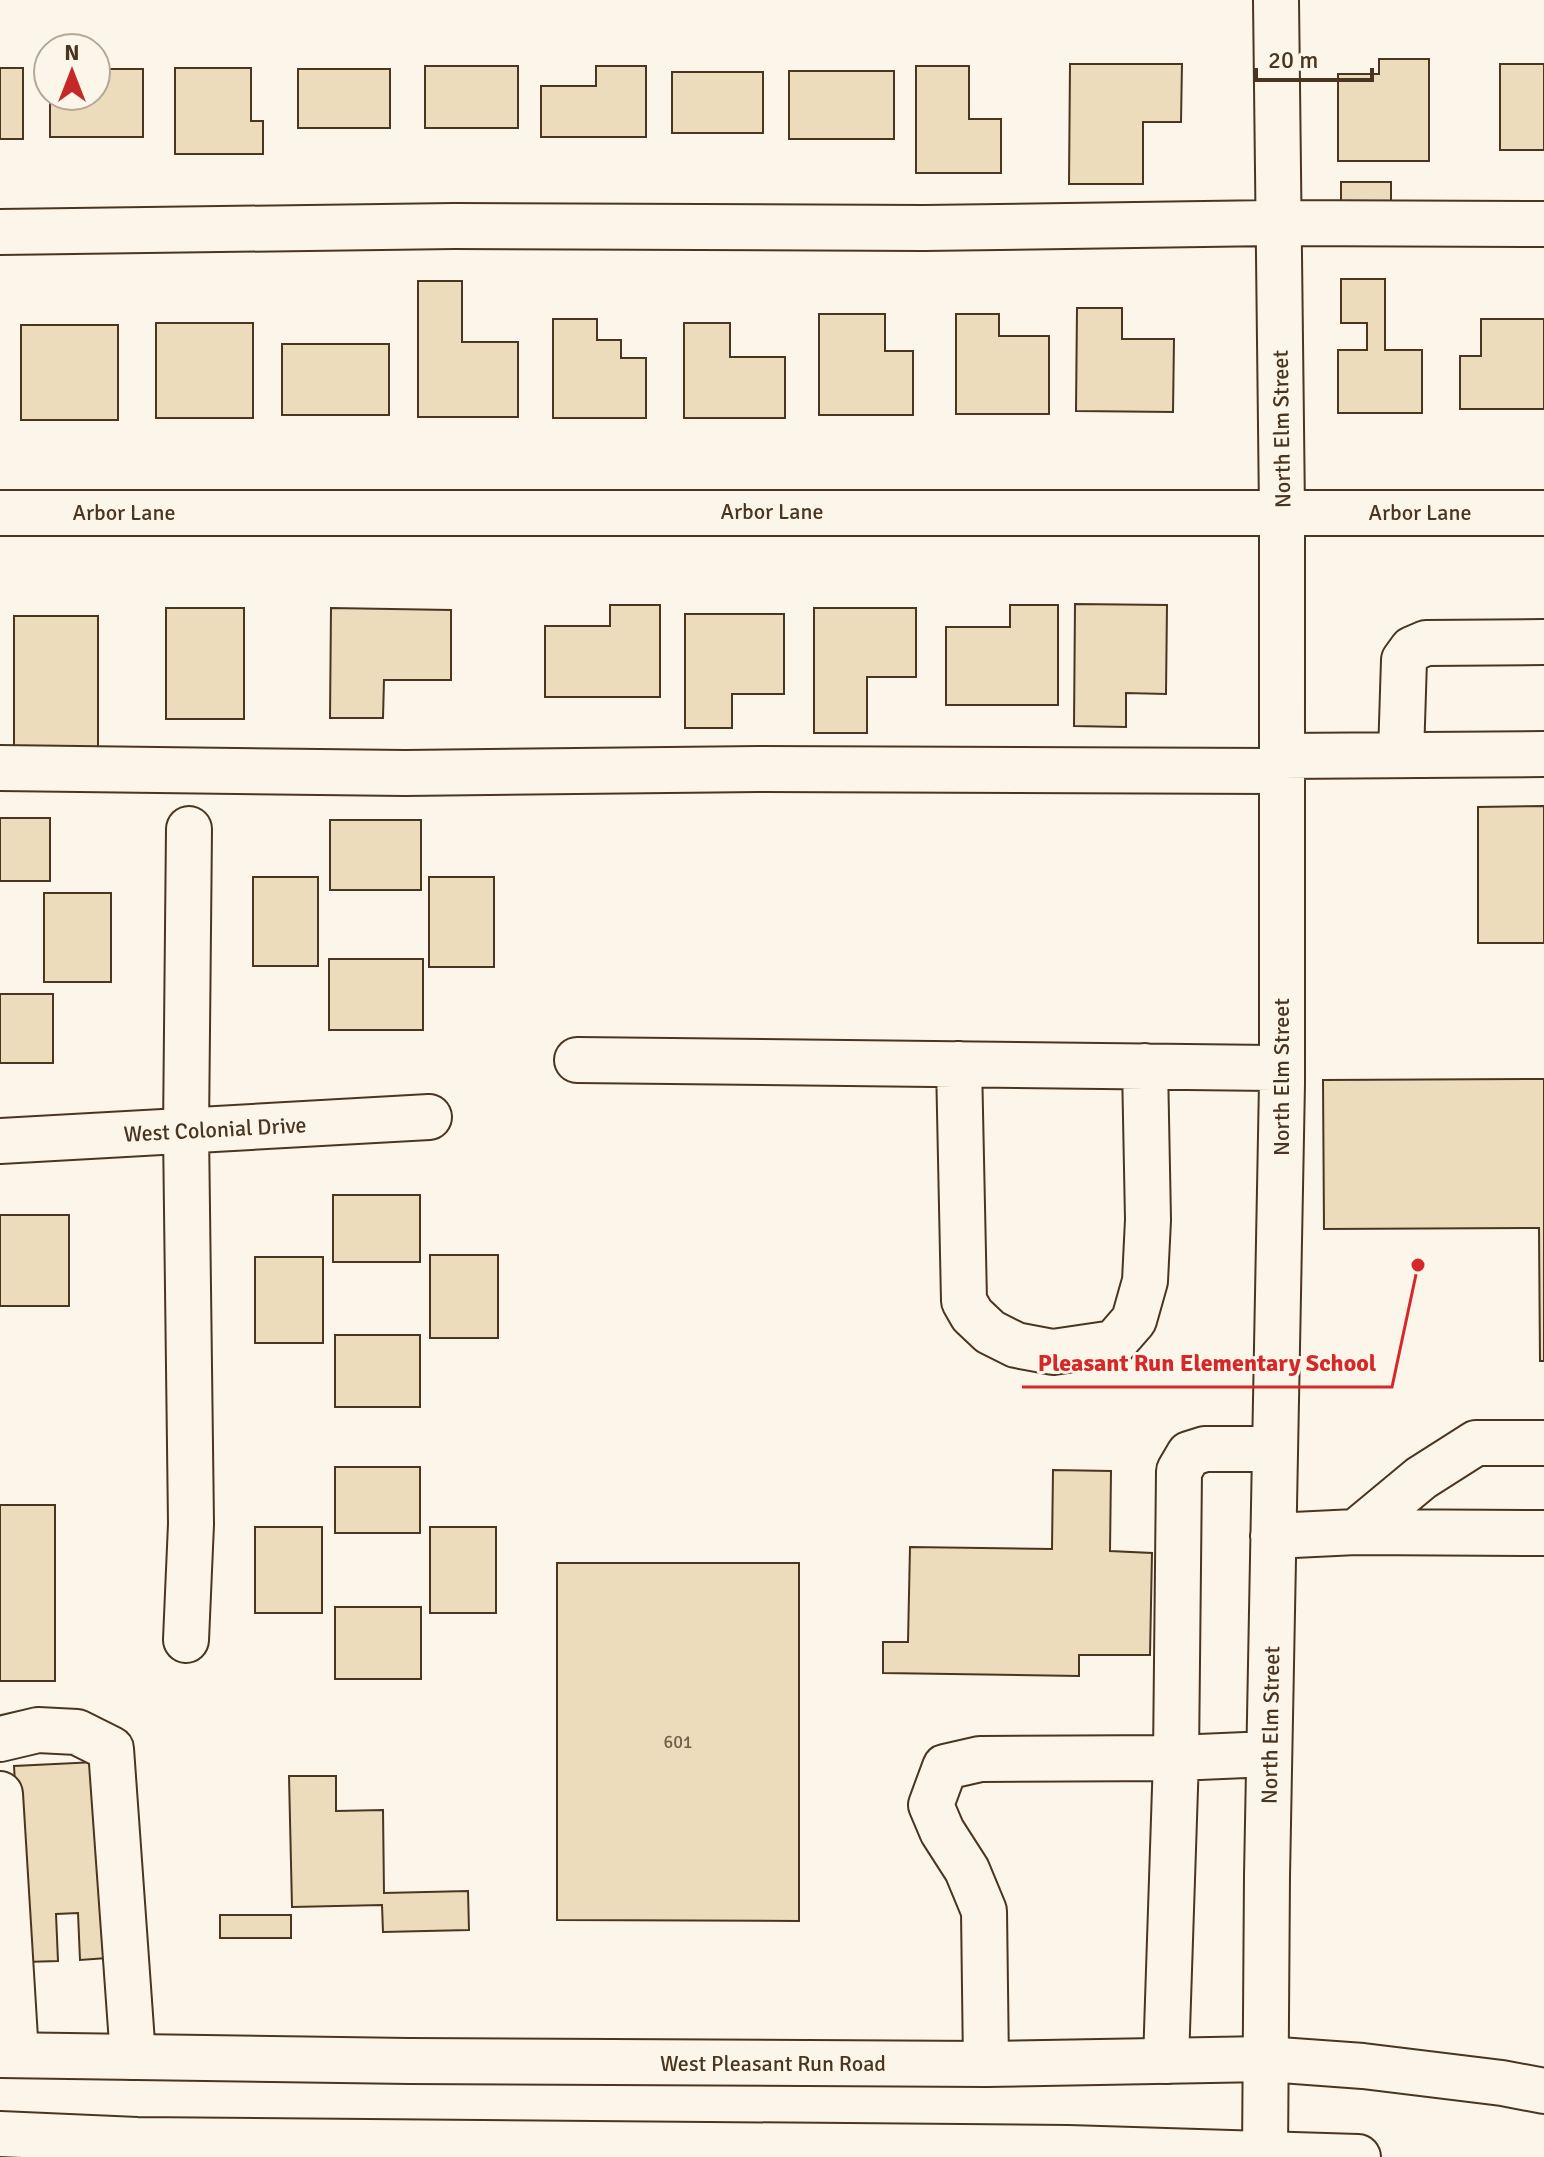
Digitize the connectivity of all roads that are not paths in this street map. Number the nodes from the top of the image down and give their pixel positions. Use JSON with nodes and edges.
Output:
{"nodes":[{"id":1,"x":1276,"y":0,"type":"edge"},
{"id":2,"x":1278,"y":223,"type":"junction"},
{"id":3,"x":1544,"y":224,"type":"edge"},
{"id":4,"x":0,"y":232,"type":"edge"},
{"id":5,"x":1282,"y":511,"type":"junction"},
{"id":6,"x":0,"y":513,"type":"edge"},
{"id":7,"x":1544,"y":513,"type":"edge"},
{"id":8,"x":1544,"y":642,"type":"edge"},
{"id":9,"x":1544,"y":754,"type":"edge"},
{"id":10,"x":1401,"y":755,"type":"junction"},
{"id":11,"x":1282,"y":764,"type":"junction"},
{"id":12,"x":0,"y":768,"type":"edge"},
{"id":13,"x":189,"y":829,"type":"dead end"},
{"id":14,"x":577,"y":1060,"type":"dead end"},
{"id":15,"x":959,"y":1064,"type":"junction"},
{"id":16,"x":1145,"y":1066,"type":"junction"},
{"id":17,"x":1282,"y":1068,"type":"junction"},
{"id":18,"x":429,"y":1117,"type":"dead end"},
{"id":19,"x":186,"y":1131,"type":"junction"},
{"id":20,"x":0,"y":1141,"type":"edge"},
{"id":21,"x":1544,"y":1443,"type":"edge"},
{"id":22,"x":1275,"y":1449,"type":"junction"},
{"id":23,"x":1356,"y":1532,"type":"junction"},
{"id":24,"x":1544,"y":1533,"type":"edge"},
{"id":25,"x":1273,"y":1536,"type":"junction"},
{"id":26,"x":186,"y":1640,"type":"dead end"},
{"id":27,"x":0,"y":1739,"type":"edge"},
{"id":28,"x":1269,"y":1754,"type":"junction"},
{"id":29,"x":1176,"y":1758,"type":"junction"},
{"id":30,"x":0,"y":1794,"type":"edge"},
{"id":31,"x":8,"y":2055,"type":"edge"},
{"id":32,"x":133,"y":2057,"type":"junction"},
{"id":33,"x":1266,"y":2059,"type":"junction"},
{"id":34,"x":1166,"y":2061,"type":"junction"},
{"id":35,"x":986,"y":2064,"type":"junction"},
{"id":36,"x":1544,"y":2091,"type":"edge"},
{"id":37,"x":0,"y":2134,"type":"edge"},
{"id":38,"x":1265,"y":2155,"type":"edge"},
{"id":39,"x":1358,"y":2157,"type":"edge"}],
"edges":[{"from":1,"to":2,"type":"street","name":"North Elm Street"},
{"from":2,"to":3,"type":"street"},
{"from":2,"to":4,"type":"street"},
{"from":2,"to":5,"type":"street","name":"North Elm Street"},
{"from":5,"to":6,"type":"street","name":"Arbor Lane"},
{"from":5,"to":7,"type":"street","name":"Arbor Lane"},
{"from":5,"to":11,"type":"street","name":"North Elm Street"},
{"from":8,"to":10,"type":"street"},
{"from":9,"to":10,"type":"street"},
{"from":10,"to":11,"type":"street"},
{"from":11,"to":12,"type":"street"},
{"from":11,"to":17,"type":"street","name":"North Elm Street"},
{"from":13,"to":19,"type":"street"},
{"from":14,"to":15,"type":"street"},
{"from":15,"to":16,"type":"street"},
{"from":15,"to":16,"type":"street"},
{"from":16,"to":17,"type":"street"},
{"from":17,"to":22,"type":"street","name":"North Elm Street"},
{"from":18,"to":19,"type":"street","name":"West Colonial Drive"},
{"from":19,"to":20,"type":"street","name":"West Colonial Drive"},
{"from":19,"to":26,"type":"street"},
{"from":21,"to":23,"type":"street"},
{"from":22,"to":25,"type":"street","name":"North Elm Street"},
{"from":22,"to":29,"type":"street"},
{"from":23,"to":24,"type":"street"},
{"from":23,"to":25,"type":"street"},
{"from":25,"to":28,"type":"street","name":"North Elm Street"},
{"from":27,"to":32,"type":"street"},
{"from":28,"to":29,"type":"street"},
{"from":28,"to":33,"type":"street","name":"North Elm Street"},
{"from":29,"to":34,"type":"street"},
{"from":29,"to":35,"type":"street"},
{"from":30,"to":31,"type":"street"},
{"from":31,"to":32,"type":"street","name":"West Pleasant Run Road"},
{"from":32,"to":35,"type":"street","name":"West Pleasant Run Road"},
{"from":33,"to":34,"type":"street","name":"West Pleasant Run Road"},
{"from":33,"to":36,"type":"street","name":"West Pleasant Run Road"},
{"from":33,"to":38,"type":"street","name":"North Elm Street"},
{"from":34,"to":35,"type":"street","name":"West Pleasant Run Road"},
{"from":37,"to":38,"type":"street"},
{"from":38,"to":39,"type":"street"}]}
